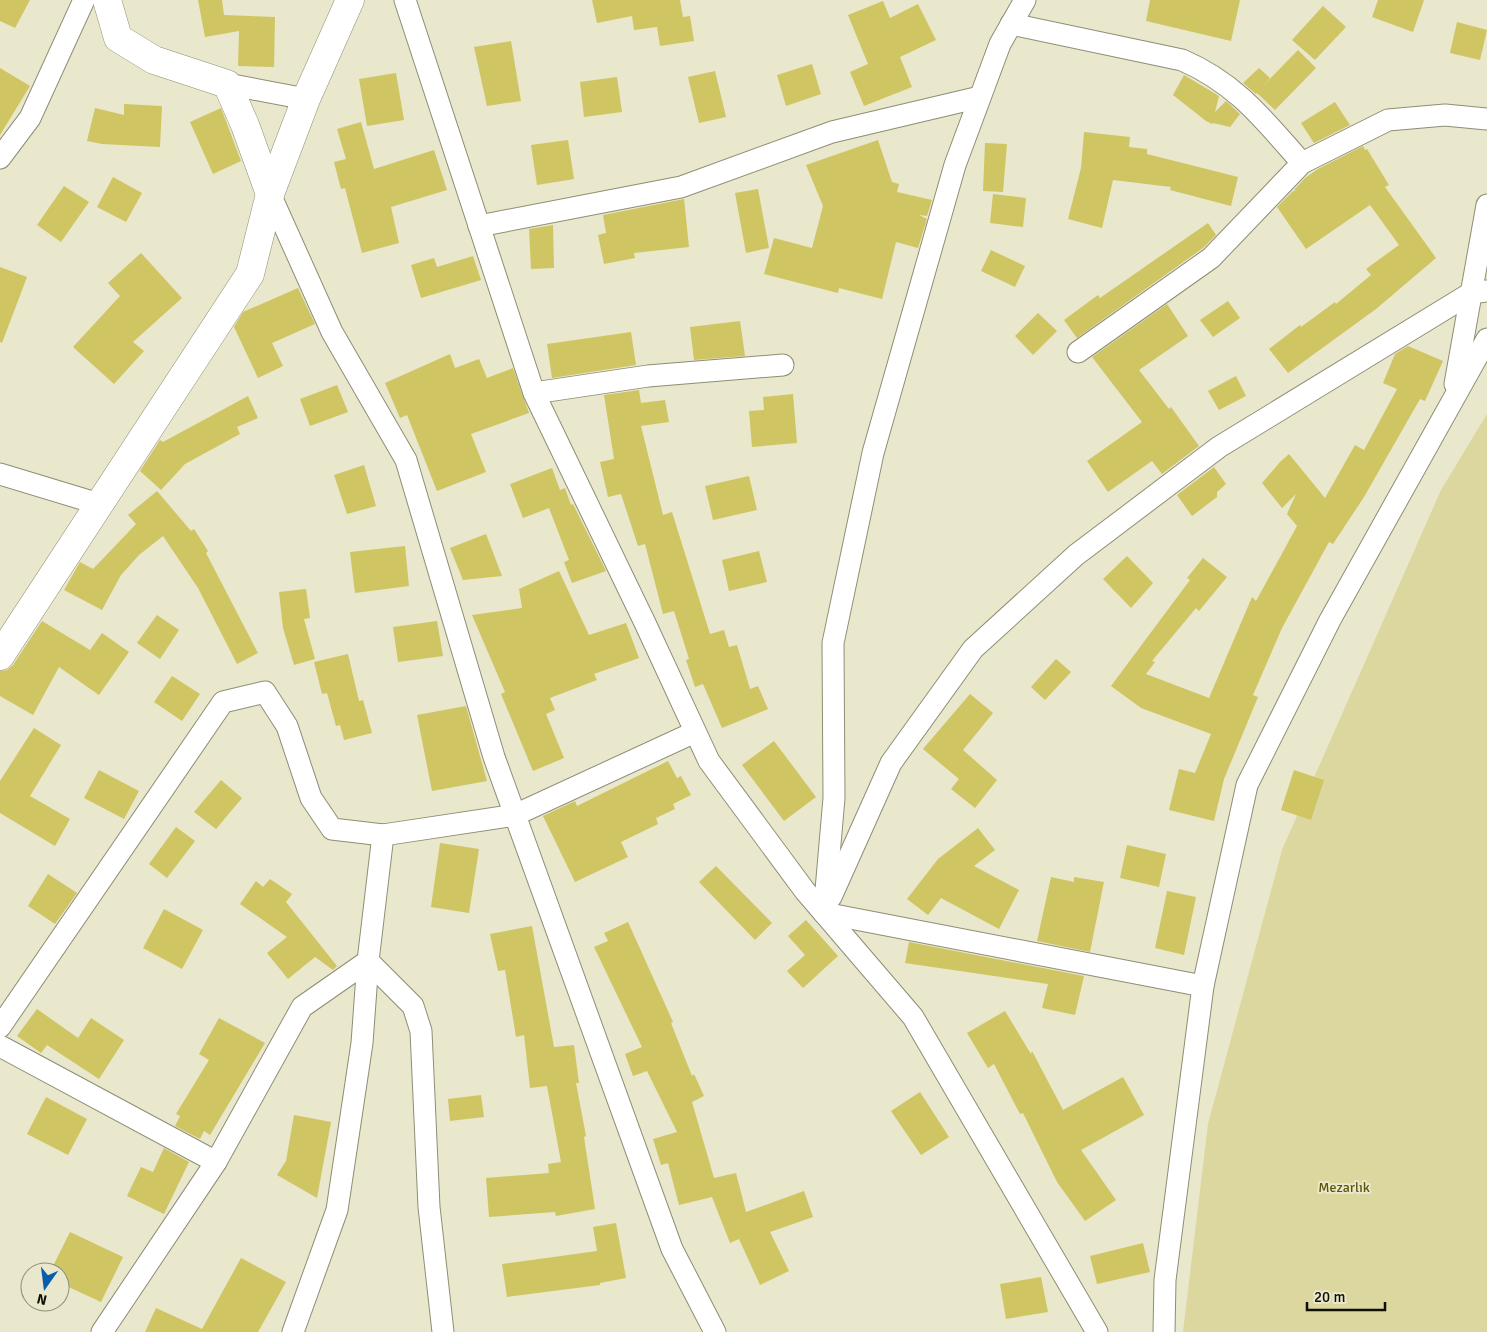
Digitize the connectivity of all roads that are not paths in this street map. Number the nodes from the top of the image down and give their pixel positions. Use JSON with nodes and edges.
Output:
{"nodes":[{"id":1,"x":84,"y":0,"type":"edge"},
{"id":2,"x":107,"y":0,"type":"edge"},
{"id":3,"x":350,"y":0,"type":"edge"},
{"id":4,"x":405,"y":0,"type":"edge"},
{"id":5,"x":1025,"y":0,"type":"edge"},
{"id":6,"x":1011,"y":24,"type":"junction"},
{"id":7,"x":227,"y":84,"type":"junction"},
{"id":8,"x":980,"y":96,"type":"junction"},
{"id":9,"x":306,"y":99,"type":"junction"},
{"id":10,"x":1487,"y":119,"type":"edge"},
{"id":11,"x":0,"y":158,"type":"edge"},
{"id":12,"x":1302,"y":163,"type":"junction"},
{"id":13,"x":270,"y":194,"type":"junction"},
{"id":14,"x":1487,"y":205,"type":"edge"},
{"id":15,"x":479,"y":226,"type":"junction"},
{"id":16,"x":1479,"y":292,"type":"edge"},
{"id":17,"x":1487,"y":339,"type":"edge"},
{"id":18,"x":1078,"y":352,"type":"dead end"},
{"id":19,"x":783,"y":366,"type":"dead end"},
{"id":20,"x":534,"y":393,"type":"junction"},
{"id":21,"x":1452,"y":399,"type":"junction"},
{"id":22,"x":0,"y":474,"type":"edge"},
{"id":23,"x":99,"y":504,"type":"junction"},
{"id":24,"x":0,"y":656,"type":"edge"},
{"id":25,"x":695,"y":732,"type":"junction"},
{"id":26,"x":515,"y":815,"type":"junction"},
{"id":27,"x":382,"y":835,"type":"junction"},
{"id":28,"x":824,"y":913,"type":"junction"},
{"id":29,"x":368,"y":962,"type":"junction"},
{"id":30,"x":1203,"y":986,"type":"junction"},
{"id":31,"x":0,"y":1027,"type":"edge"},
{"id":32,"x":0,"y":1046,"type":"edge"},
{"id":33,"x":216,"y":1162,"type":"junction"},
{"id":34,"x":102,"y":1332,"type":"edge"},
{"id":35,"x":292,"y":1332,"type":"edge"},
{"id":36,"x":443,"y":1332,"type":"edge"},
{"id":37,"x":715,"y":1332,"type":"edge"},
{"id":38,"x":1097,"y":1332,"type":"edge"},
{"id":39,"x":1164,"y":1332,"type":"edge"}],
"edges":[{"from":1,"to":11,"type":"street"},
{"from":2,"to":7,"type":"street"},
{"from":3,"to":9,"type":"street"},
{"from":4,"to":15,"type":"street"},
{"from":5,"to":6,"type":"street"},
{"from":6,"to":8,"type":"street"},
{"from":6,"to":12,"type":"street"},
{"from":7,"to":9,"type":"street"},
{"from":7,"to":13,"type":"street"},
{"from":8,"to":15,"type":"street"},
{"from":8,"to":28,"type":"street"},
{"from":9,"to":13,"type":"street"},
{"from":10,"to":12,"type":"street"},
{"from":12,"to":18,"type":"street"},
{"from":13,"to":23,"type":"street"},
{"from":13,"to":26,"type":"street"},
{"from":14,"to":16,"type":"street"},
{"from":15,"to":20,"type":"street"},
{"from":16,"to":21,"type":"street"},
{"from":16,"to":28,"type":"street"},
{"from":17,"to":21,"type":"street"},
{"from":19,"to":20,"type":"street"},
{"from":20,"to":25,"type":"street"},
{"from":21,"to":30,"type":"street"},
{"from":22,"to":23,"type":"street"},
{"from":23,"to":24,"type":"street"},
{"from":25,"to":26,"type":"street"},
{"from":25,"to":28,"type":"street"},
{"from":26,"to":27,"type":"street"},
{"from":26,"to":37,"type":"street"},
{"from":27,"to":29,"type":"street"},
{"from":27,"to":31,"type":"street"},
{"from":28,"to":30,"type":"street"},
{"from":28,"to":38,"type":"street"},
{"from":29,"to":33,"type":"street"},
{"from":29,"to":35,"type":"street"},
{"from":29,"to":36,"type":"street"},
{"from":30,"to":39,"type":"street"},
{"from":32,"to":33,"type":"street"},
{"from":33,"to":34,"type":"street"}]}
